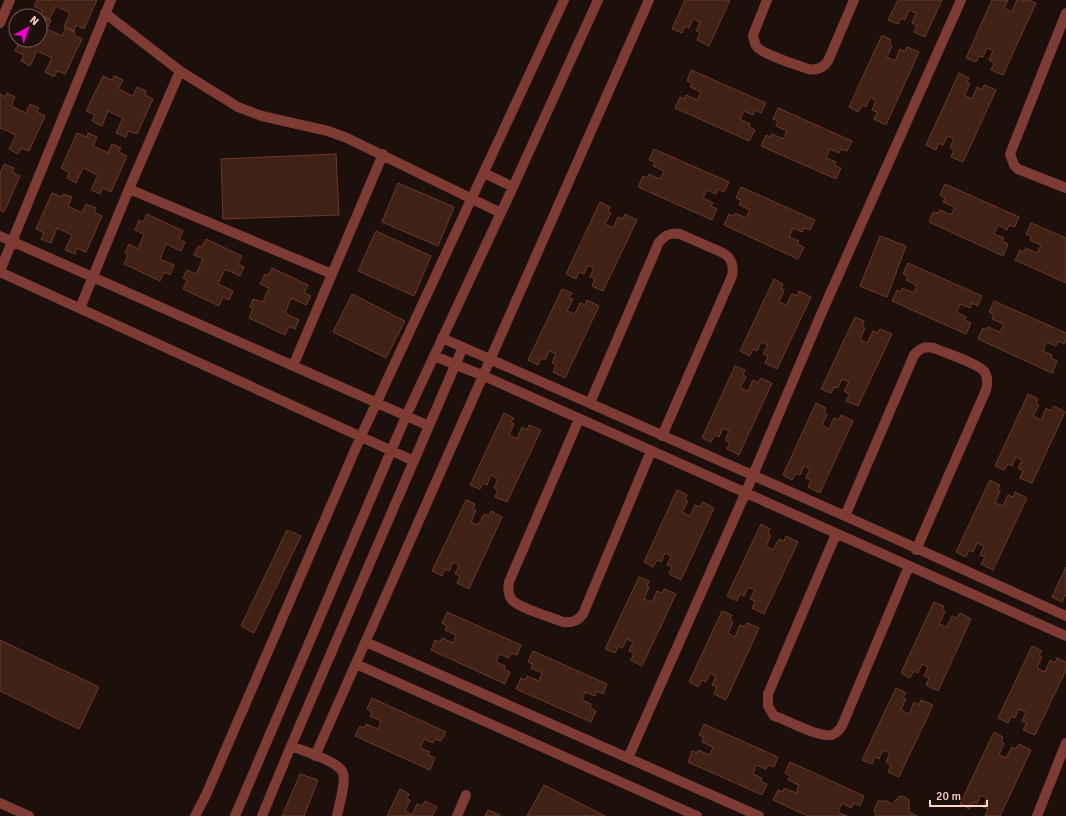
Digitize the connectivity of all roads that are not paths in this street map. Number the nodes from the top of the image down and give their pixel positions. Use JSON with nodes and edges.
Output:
{"nodes":[{"id":1,"x":10,"y":0,"type":"edge"},
{"id":2,"x":111,"y":0,"type":"edge"},
{"id":3,"x":564,"y":0,"type":"edge"},
{"id":4,"x":598,"y":0,"type":"edge"},
{"id":5,"x":650,"y":0,"type":"edge"},
{"id":6,"x":767,"y":0,"type":"edge"},
{"id":7,"x":854,"y":0,"type":"edge"},
{"id":8,"x":962,"y":0,"type":"edge"},
{"id":9,"x":105,"y":13,"type":"junction"},
{"id":10,"x":1066,"y":13,"type":"edge"},
{"id":11,"x":0,"y":23,"type":"edge"},
{"id":12,"x":180,"y":70,"type":"junction"},
{"id":13,"x":383,"y":154,"type":"junction"},
{"id":14,"x":484,"y":173,"type":"junction"},
{"id":15,"x":513,"y":187,"type":"junction"},
{"id":16,"x":1066,"y":188,"type":"edge"},
{"id":17,"x":129,"y":189,"type":"junction"},
{"id":18,"x":471,"y":200,"type":"junction"},
{"id":19,"x":501,"y":214,"type":"junction"},
{"id":20,"x":0,"y":236,"type":"edge"},
{"id":21,"x":12,"y":241,"type":"junction"},
{"id":22,"x":0,"y":271,"type":"edge"},
{"id":23,"x":332,"y":274,"type":"junction"},
{"id":24,"x":93,"y":277,"type":"junction"},
{"id":25,"x":80,"y":308,"type":"junction"},
{"id":26,"x":442,"y":338,"type":"junction"},
{"id":27,"x":463,"y":347,"type":"junction"},
{"id":28,"x":434,"y":356,"type":"junction"},
{"id":29,"x":491,"y":359,"type":"junction"},
{"id":30,"x":455,"y":364,"type":"junction"},
{"id":31,"x":293,"y":366,"type":"junction"},
{"id":32,"x":484,"y":376,"type":"junction"},
{"id":33,"x":376,"y":403,"type":"junction"},
{"id":34,"x":590,"y":403,"type":"junction"},
{"id":35,"x":406,"y":416,"type":"junction"},
{"id":36,"x":579,"y":419,"type":"junction"},
{"id":37,"x":429,"y":426,"type":"junction"},
{"id":38,"x":361,"y":436,"type":"junction"},
{"id":39,"x":662,"y":436,"type":"junction"},
{"id":40,"x":391,"y":450,"type":"junction"},
{"id":41,"x":652,"y":451,"type":"junction"},
{"id":42,"x":414,"y":461,"type":"junction"},
{"id":43,"x":753,"y":476,"type":"junction"},
{"id":44,"x":746,"y":494,"type":"junction"},
{"id":45,"x":845,"y":516,"type":"junction"},
{"id":46,"x":836,"y":534,"type":"junction"},
{"id":47,"x":916,"y":550,"type":"junction"},
{"id":48,"x":908,"y":566,"type":"junction"},
{"id":49,"x":1066,"y":616,"type":"edge"},
{"id":50,"x":1066,"y":636,"type":"edge"},
{"id":51,"x":366,"y":642,"type":"junction"},
{"id":52,"x":356,"y":664,"type":"junction"},
{"id":53,"x":1066,"y":743,"type":"edge"},
{"id":54,"x":291,"y":746,"type":"junction"},
{"id":55,"x":316,"y":756,"type":"junction"},
{"id":56,"x":628,"y":758,"type":"junction"},
{"id":57,"x":466,"y":795,"type":"dead end"},
{"id":58,"x":0,"y":803,"type":"edge"},
{"id":59,"x":29,"y":816,"type":"edge"},
{"id":60,"x":195,"y":816,"type":"edge"},
{"id":61,"x":235,"y":816,"type":"edge"},
{"id":62,"x":262,"y":816,"type":"edge"},
{"id":63,"x":337,"y":816,"type":"edge"},
{"id":64,"x":457,"y":816,"type":"edge"},
{"id":65,"x":697,"y":816,"type":"edge"},
{"id":66,"x":759,"y":816,"type":"edge"},
{"id":67,"x":1036,"y":816,"type":"edge"}],
"edges":[{"from":1,"to":11,"type":"street"},
{"from":2,"to":9,"type":"street"},
{"from":3,"to":14,"type":"street"},
{"from":4,"to":15,"type":"street"},
{"from":5,"to":29,"type":"street"},
{"from":6,"to":7,"type":"street"},
{"from":8,"to":43,"type":"street"},
{"from":9,"to":12,"type":"street"},
{"from":9,"to":21,"type":"street"},
{"from":10,"to":16,"type":"street"},
{"from":12,"to":13,"type":"street"},
{"from":12,"to":17,"type":"street"},
{"from":13,"to":18,"type":"street"},
{"from":13,"to":23,"type":"street"},
{"from":14,"to":15,"type":"street"},
{"from":14,"to":18,"type":"street"},
{"from":15,"to":19,"type":"street"},
{"from":17,"to":23,"type":"street"},
{"from":17,"to":24,"type":"street"},
{"from":18,"to":19,"type":"street"},
{"from":18,"to":33,"type":"street"},
{"from":19,"to":26,"type":"street"},
{"from":20,"to":21,"type":"street"},
{"from":21,"to":22,"type":"street"},
{"from":21,"to":24,"type":"street"},
{"from":22,"to":25,"type":"street"},
{"from":23,"to":31,"type":"street"},
{"from":24,"to":25,"type":"street"},
{"from":24,"to":31,"type":"street"},
{"from":25,"to":38,"type":"street"},
{"from":26,"to":27,"type":"street"},
{"from":26,"to":28,"type":"street"},
{"from":27,"to":29,"type":"street"},
{"from":27,"to":30,"type":"street"},
{"from":28,"to":30,"type":"street"},
{"from":28,"to":35,"type":"street"},
{"from":29,"to":32,"type":"street"},
{"from":29,"to":34,"type":"street"},
{"from":30,"to":32,"type":"street"},
{"from":30,"to":37,"type":"street"},
{"from":31,"to":33,"type":"street"},
{"from":32,"to":36,"type":"street"},
{"from":32,"to":51,"type":"street"},
{"from":33,"to":35,"type":"street"},
{"from":33,"to":38,"type":"street"},
{"from":34,"to":39,"type":"street"},
{"from":34,"to":39,"type":"street"},
{"from":35,"to":37,"type":"street"},
{"from":35,"to":40,"type":"street"},
{"from":36,"to":41,"type":"street"},
{"from":36,"to":41,"type":"street"},
{"from":37,"to":42,"type":"street"},
{"from":38,"to":40,"type":"street"},
{"from":38,"to":60,"type":"street"},
{"from":39,"to":43,"type":"street"},
{"from":40,"to":42,"type":"street"},
{"from":40,"to":61,"type":"street"},
{"from":41,"to":44,"type":"street"},
{"from":42,"to":54,"type":"street"},
{"from":43,"to":44,"type":"street"},
{"from":43,"to":45,"type":"street"},
{"from":44,"to":46,"type":"street"},
{"from":44,"to":56,"type":"street"},
{"from":45,"to":47,"type":"street"},
{"from":45,"to":47,"type":"street"},
{"from":46,"to":48,"type":"street"},
{"from":46,"to":48,"type":"street"},
{"from":47,"to":49,"type":"street"},
{"from":48,"to":50,"type":"street"},
{"from":51,"to":52,"type":"street"},
{"from":51,"to":56,"type":"street"},
{"from":52,"to":55,"type":"street"},
{"from":52,"to":65,"type":"street"},
{"from":53,"to":67,"type":"street"},
{"from":54,"to":55,"type":"street"},
{"from":54,"to":62,"type":"street"},
{"from":55,"to":63,"type":"street"},
{"from":56,"to":66,"type":"street"},
{"from":57,"to":64,"type":"street"},
{"from":58,"to":59,"type":"street"}]}
